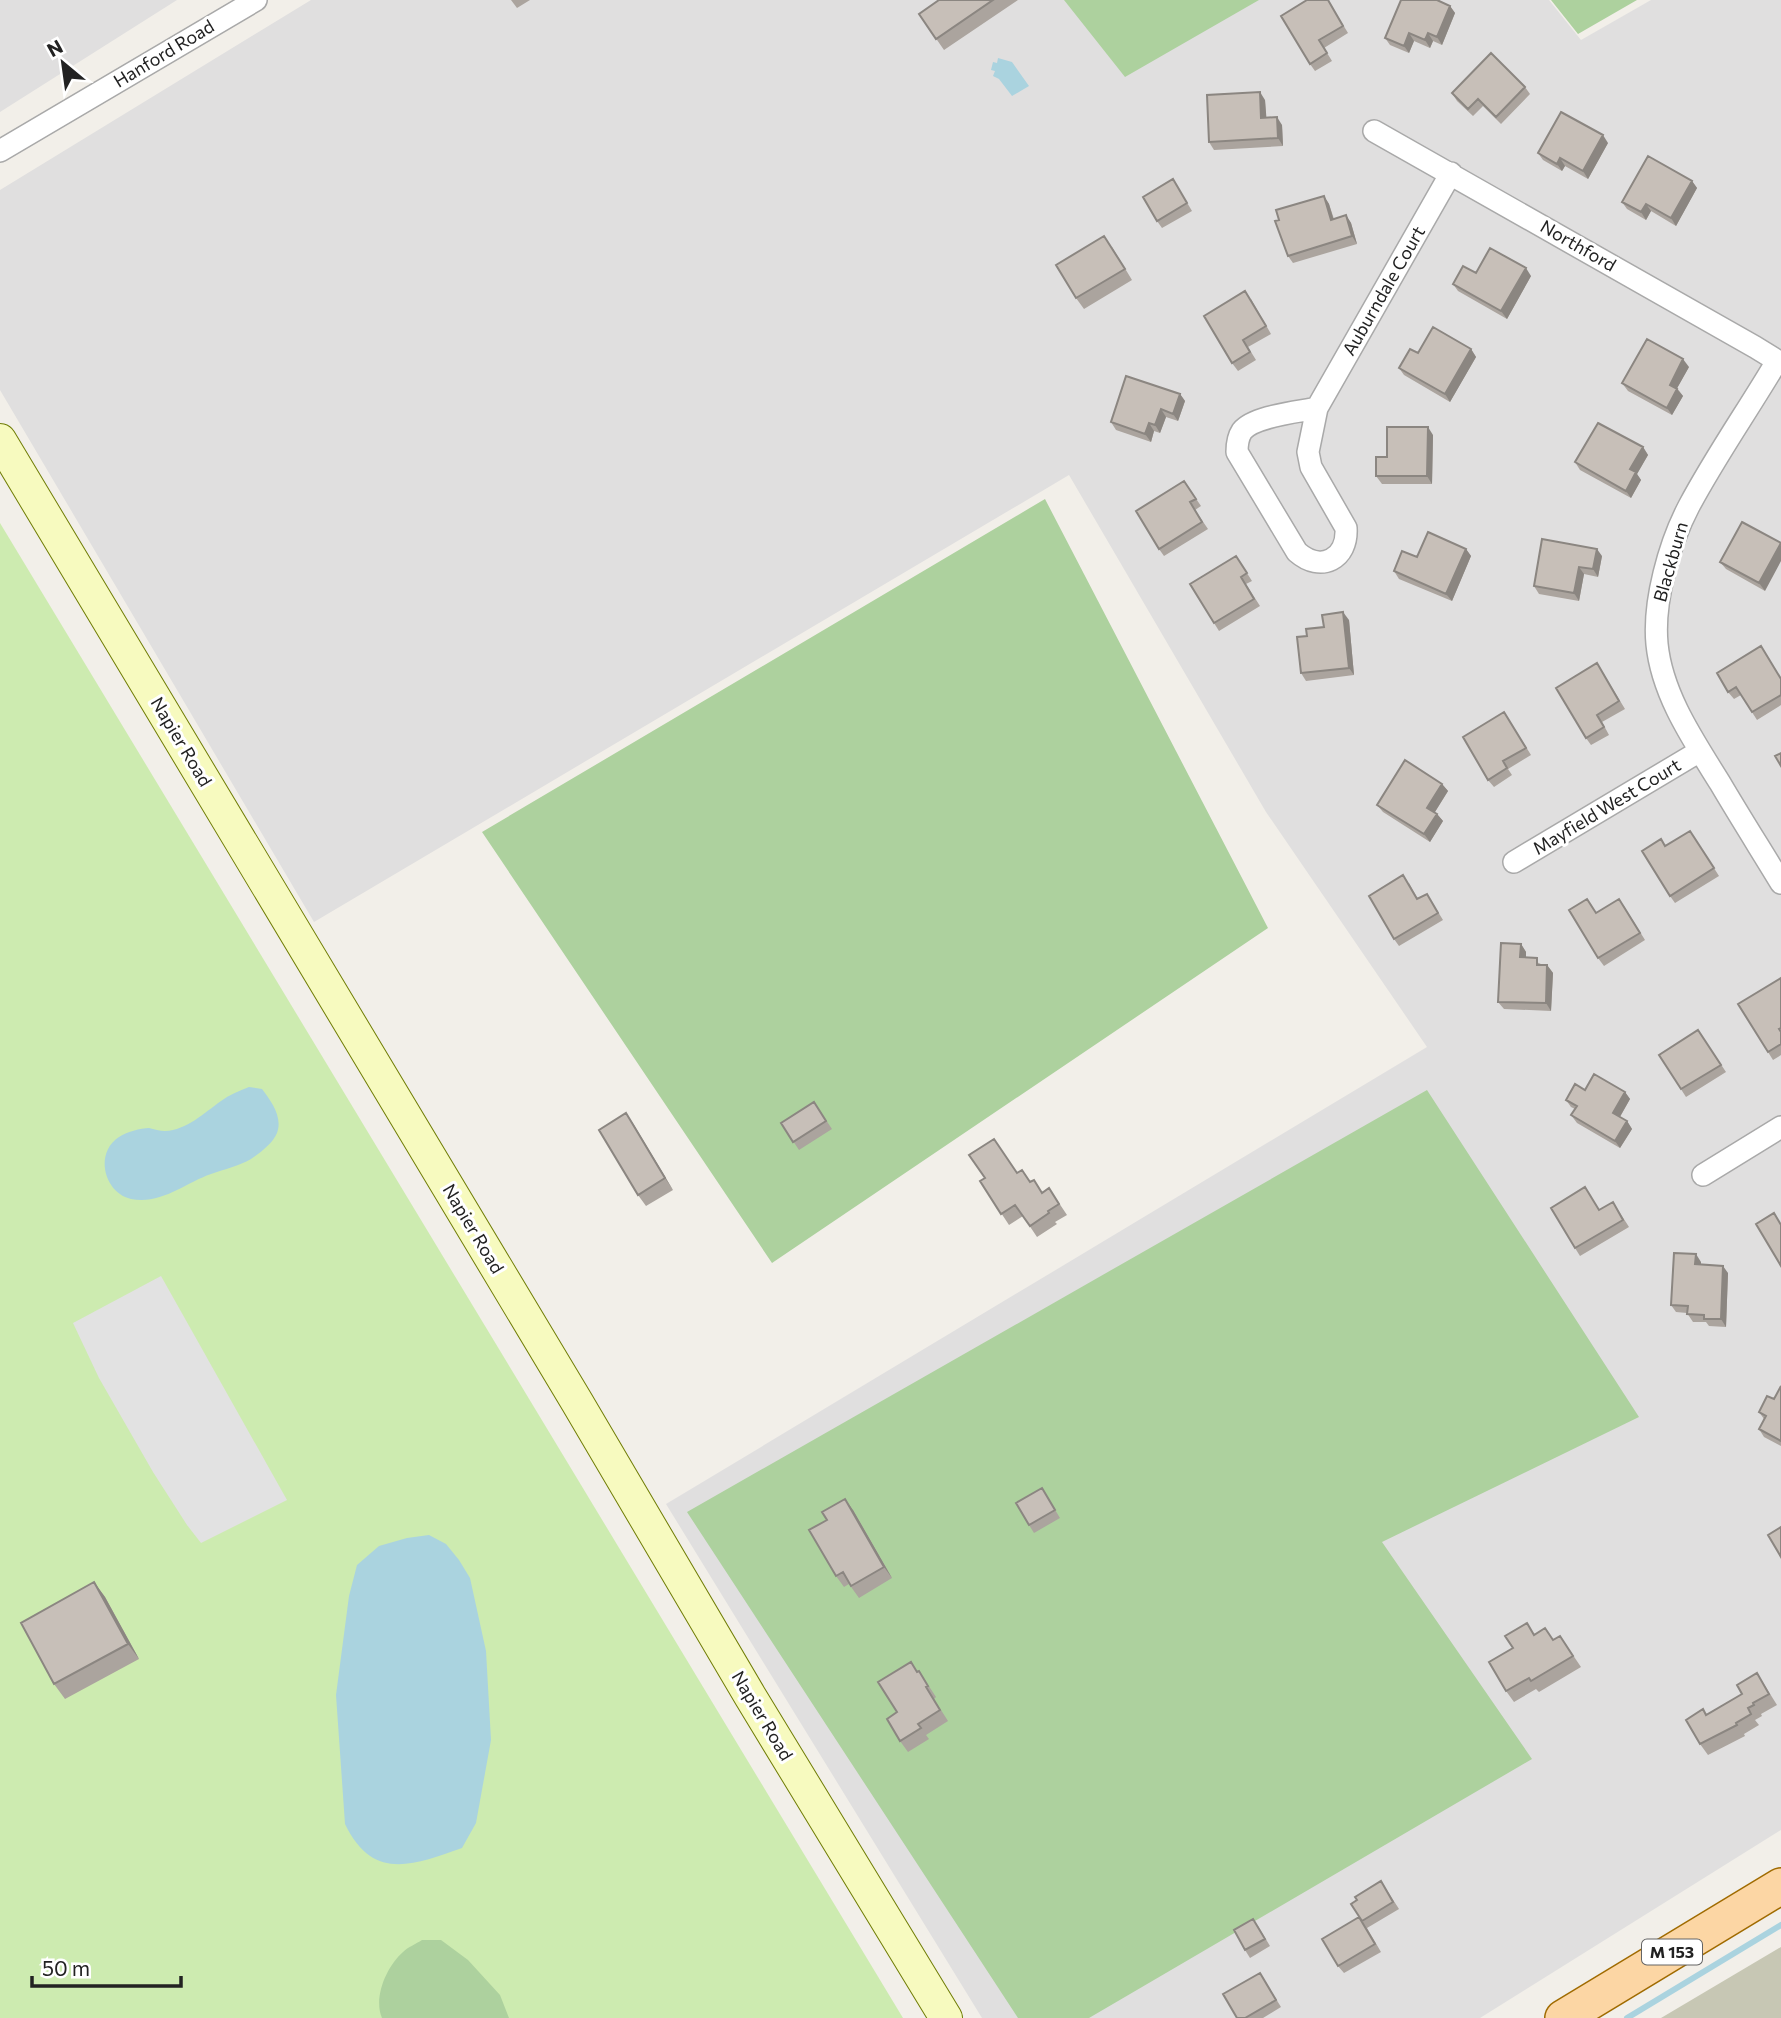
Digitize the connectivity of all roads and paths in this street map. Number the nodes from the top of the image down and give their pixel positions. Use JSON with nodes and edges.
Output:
{"nodes":[{"id":1,"x":256,"y":0,"type":"edge"},
{"id":2,"x":1374,"y":131,"type":"dead end"},
{"id":3,"x":0,"y":151,"type":"edge"},
{"id":4,"x":1451,"y":173,"type":"junction"},
{"id":5,"x":1779,"y":362,"type":"edge"},
{"id":6,"x":1317,"y":408,"type":"junction"},
{"id":7,"x":0,"y":440,"type":"edge"},
{"id":8,"x":1700,"y":751,"type":"junction"},
{"id":9,"x":1514,"y":862,"type":"dead end"},
{"id":10,"x":1781,"y":883,"type":"edge"},
{"id":11,"x":1781,"y":1127,"type":"edge"},
{"id":12,"x":1703,"y":1175,"type":"dead end"},
{"id":13,"x":1781,"y":1886,"type":"edge"},
{"id":14,"x":946,"y":2018,"type":"edge"},
{"id":15,"x":1563,"y":2018,"type":"edge"}],
"edges":[{"from":1,"to":3,"type":"street","name":"Hanford Road"},
{"from":2,"to":4,"type":"street","name":"Northford"},
{"from":4,"to":5,"type":"street","name":"Northford"},
{"from":4,"to":6,"type":"street","name":"Auburndale Court"},
{"from":5,"to":8,"type":"street","name":"Blackburn"},
{"from":6,"to":6,"type":"street","name":"Auburndale Court"},
{"from":7,"to":14,"type":"street","name":"Napier Road"},
{"from":8,"to":9,"type":"street","name":"Mayfield West Court"},
{"from":8,"to":10,"type":"street","name":"Blackburn"},
{"from":11,"to":12,"type":"street"},
{"from":13,"to":15,"type":"main road","number":"M 153"}]}
